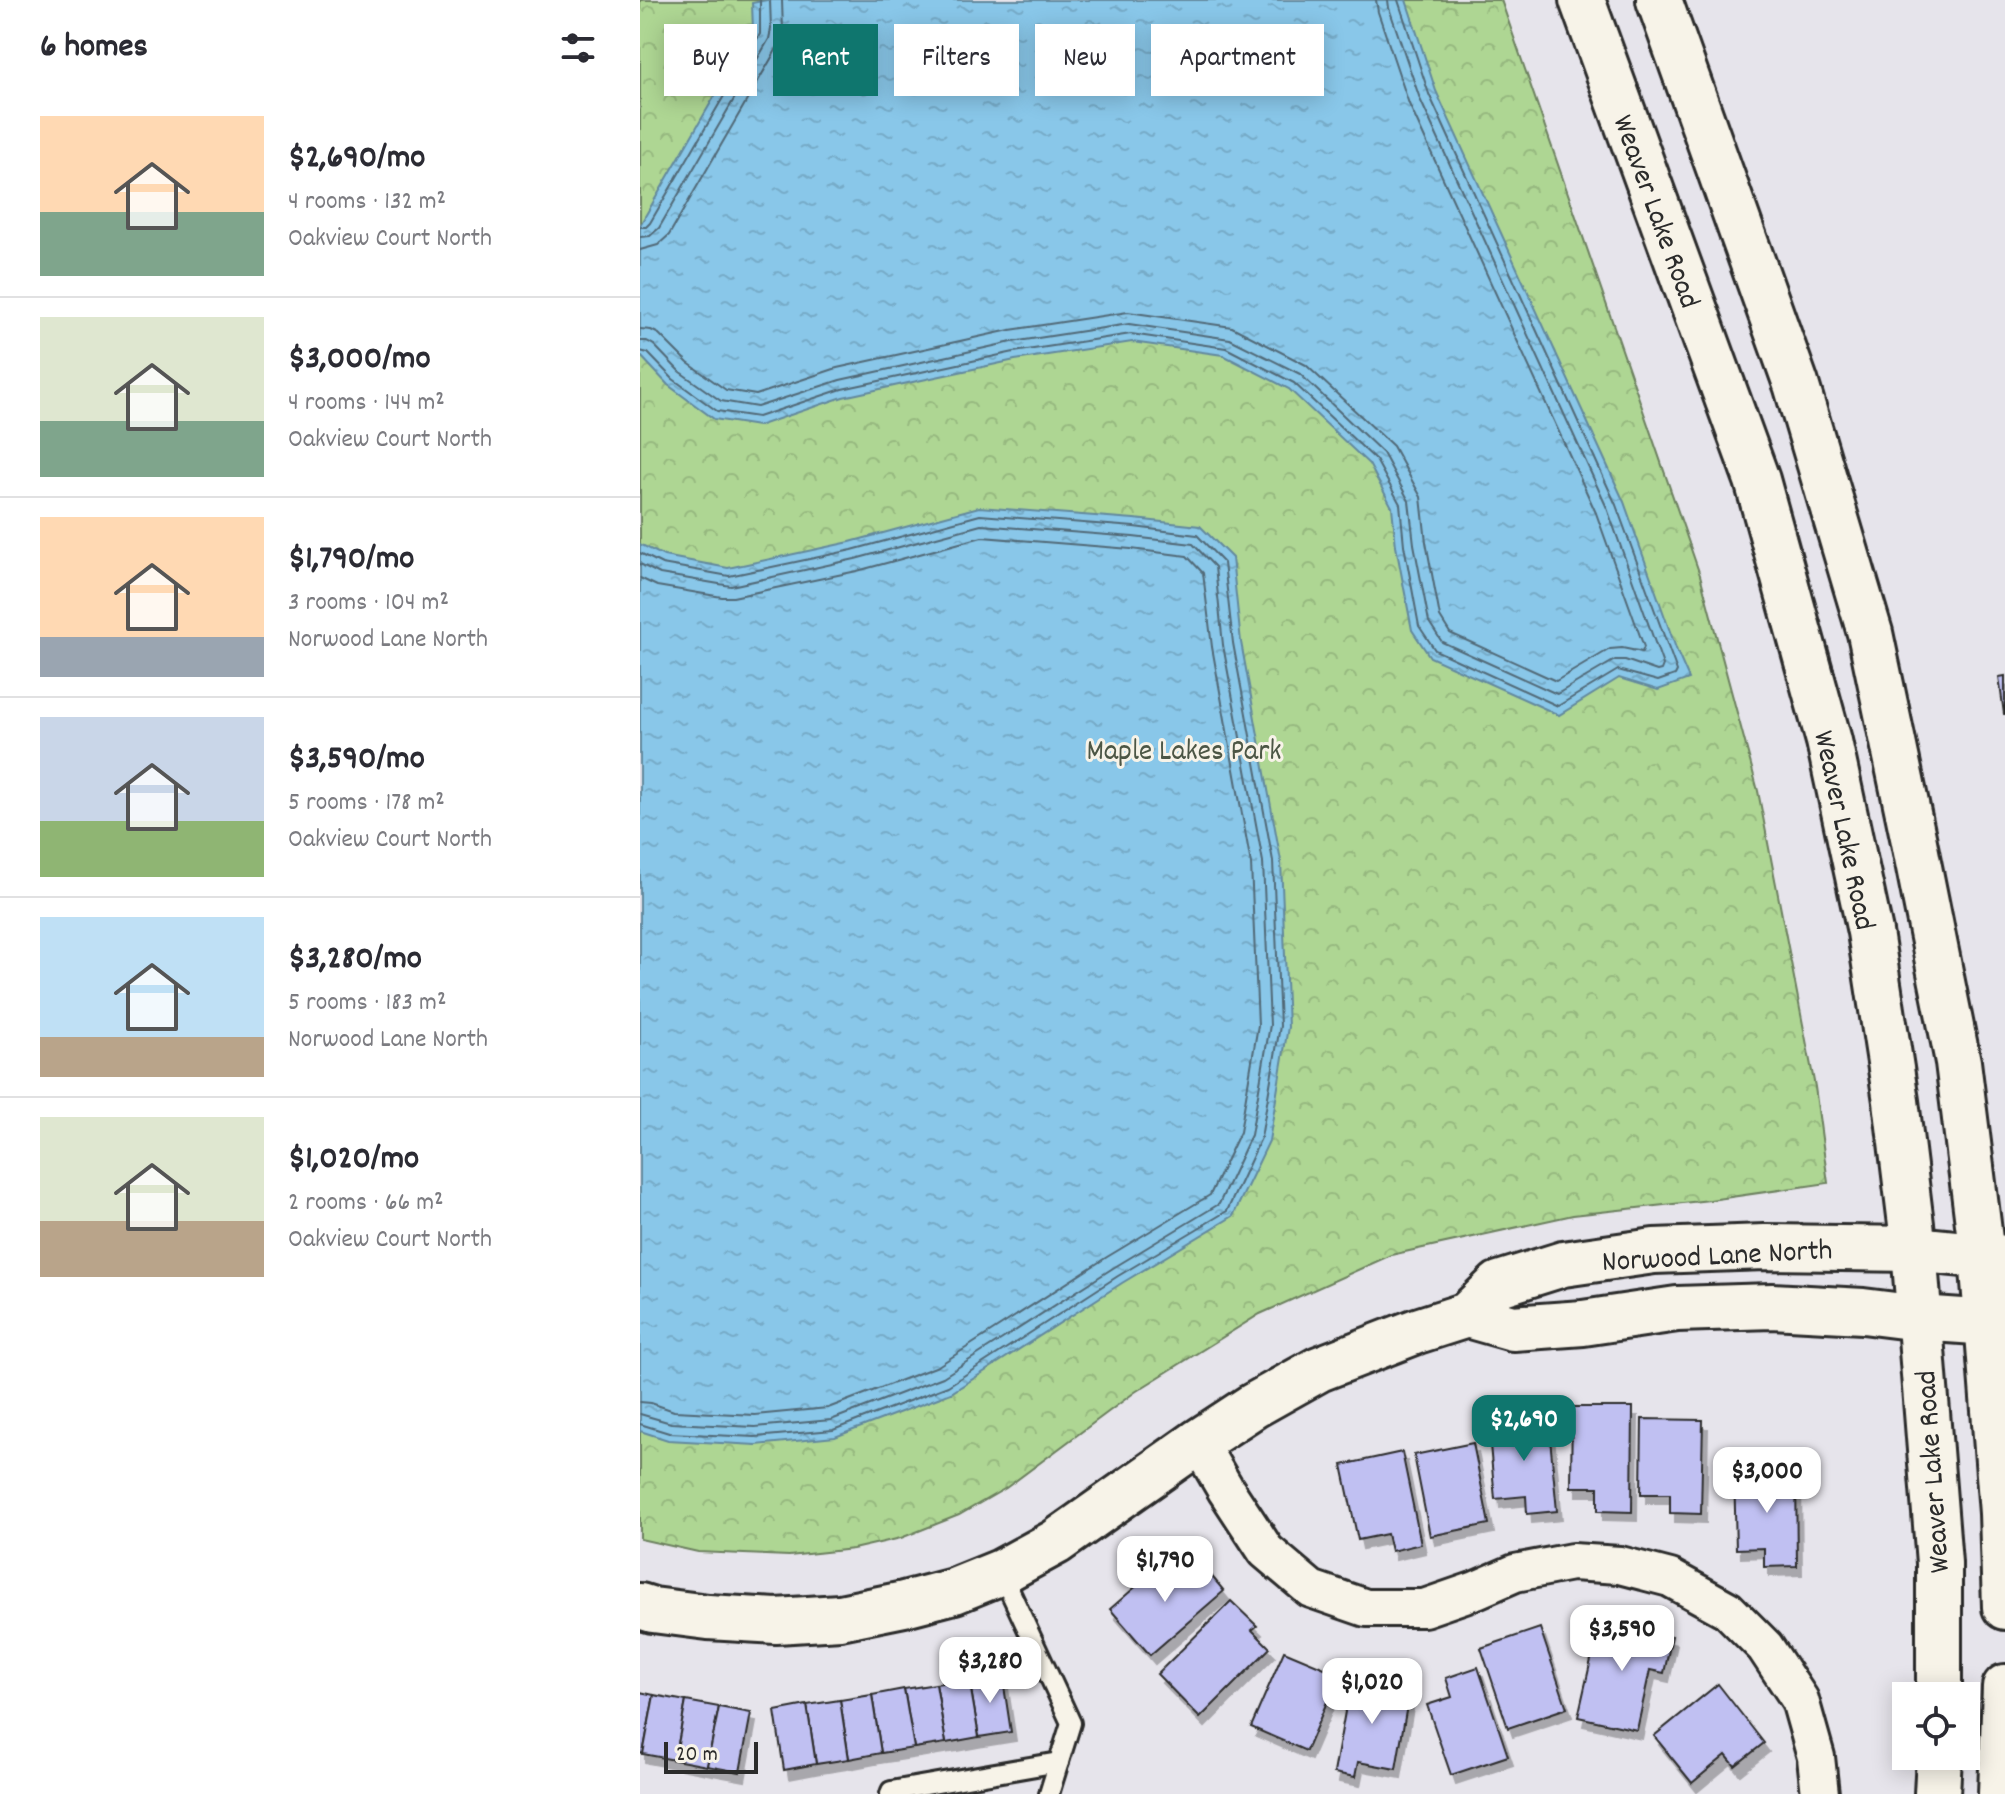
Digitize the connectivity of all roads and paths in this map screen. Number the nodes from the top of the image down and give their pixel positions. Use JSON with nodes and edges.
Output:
{"nodes":[{"id":1,"x":1582,"y":0,"type":"edge"},
{"id":2,"x":1659,"y":0,"type":"edge"},
{"id":3,"x":1914,"y":1249,"type":"junction"},
{"id":4,"x":1994,"y":1257,"type":"edge"},
{"id":5,"x":1467,"y":1315,"type":"junction"},
{"id":6,"x":1919,"y":1318,"type":"junction"},
{"id":7,"x":1996,"y":1323,"type":"edge"},
{"id":8,"x":1198,"y":1442,"type":"junction"},
{"id":9,"x":1001,"y":1572,"type":"junction"},
{"id":10,"x":640,"y":1606,"type":"edge"},
{"id":11,"x":2005,"y":1607,"type":"edge"},
{"id":12,"x":1939,"y":1682,"type":"edge"},
{"id":13,"x":2005,"y":1687,"type":"edge"},
{"id":14,"x":1059,"y":1762,"type":"junction"},
{"id":15,"x":1938,"y":1770,"type":"edge"},
{"id":16,"x":886,"y":1793,"type":"edge"},
{"id":17,"x":1049,"y":1794,"type":"edge"},
{"id":18,"x":1820,"y":1794,"type":"edge"},
{"id":19,"x":1937,"y":1794,"type":"edge"},
{"id":20,"x":2001,"y":1794,"type":"edge"}],
"edges":[{"from":1,"to":3,"type":"main road","name":"Weaver Lake Road"},
{"from":2,"to":4,"type":"main road","name":"Weaver Lake Road"},
{"from":3,"to":4,"type":"main road","name":"Norwood Lane North"},
{"from":3,"to":5,"type":"main road","name":"Norwood Lane North"},
{"from":3,"to":6,"type":"main road","name":"Weaver Lake Road"},
{"from":4,"to":7,"type":"main road","name":"Weaver Lake Road"},
{"from":5,"to":6,"type":"main road","name":"Norwood Lane North"},
{"from":5,"to":8,"type":"main road","name":"Norwood Lane North"},
{"from":6,"to":7,"type":"main road","name":"Norwood Lane North"},
{"from":6,"to":12,"type":"main road","name":"Weaver Lake Road"},
{"from":7,"to":11,"type":"main road","name":"Weaver Lake Road"},
{"from":8,"to":9,"type":"main road","name":"Norwood Lane North"},
{"from":8,"to":18,"type":"street"},
{"from":9,"to":10,"type":"main road","name":"Norwood Lane North"},
{"from":9,"to":14,"type":"lane"},
{"from":13,"to":20,"type":"main road"},
{"from":14,"to":16,"type":"lane"},
{"from":14,"to":17,"type":"lane"},
{"from":15,"to":19,"type":"main road"}]}
